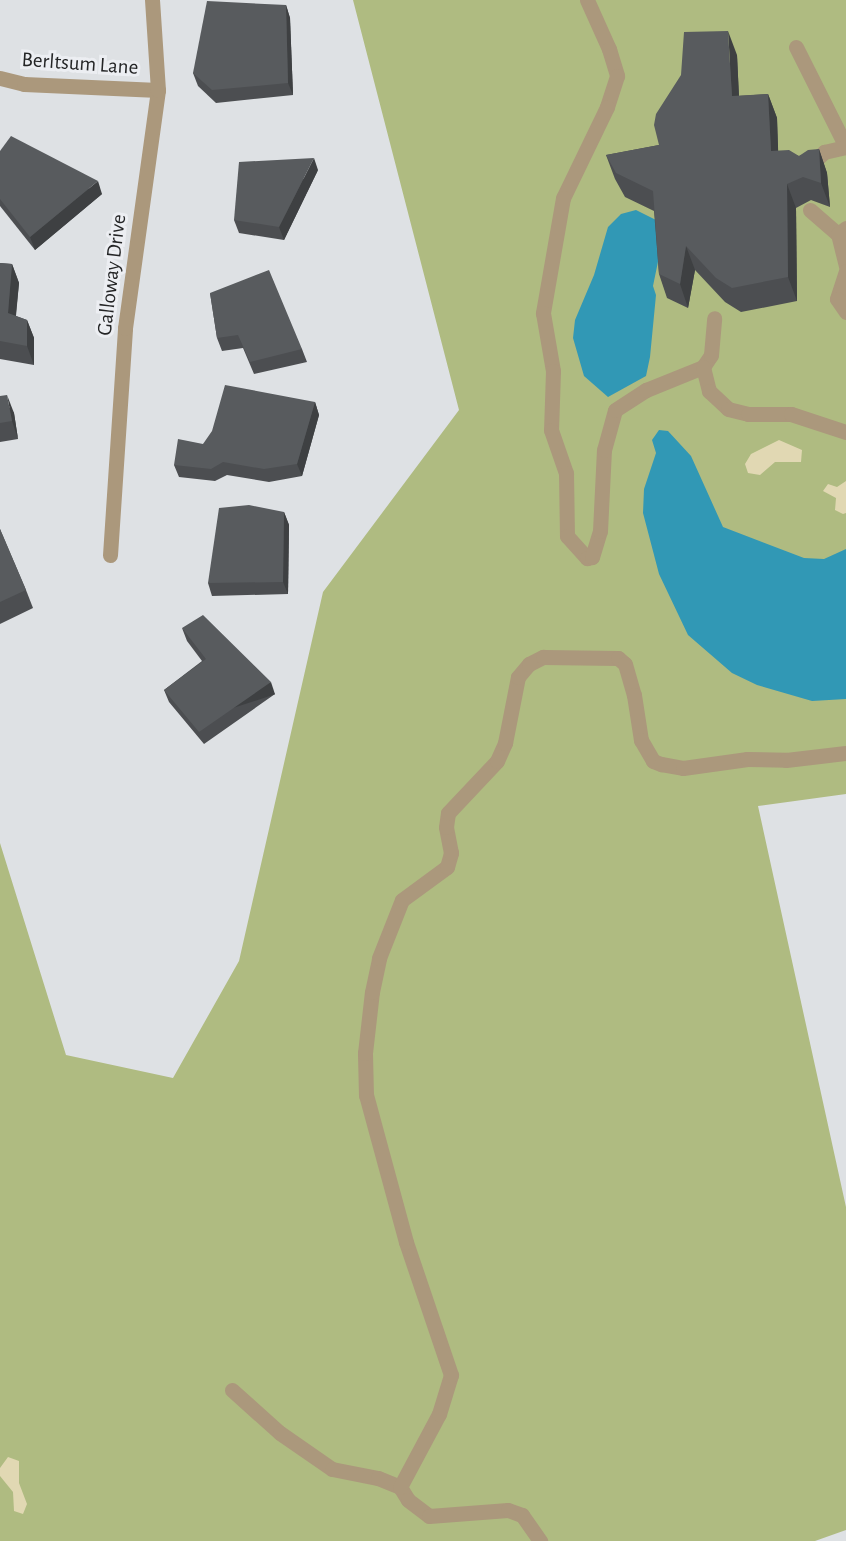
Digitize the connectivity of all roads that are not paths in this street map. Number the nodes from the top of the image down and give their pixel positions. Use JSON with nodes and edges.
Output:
{"nodes":[{"id":1,"x":152,"y":0,"type":"edge"},
{"id":2,"x":587,"y":0,"type":"edge"},
{"id":3,"x":796,"y":47,"type":"dead end"},
{"id":4,"x":0,"y":78,"type":"edge"},
{"id":5,"x":158,"y":90,"type":"junction"},
{"id":6,"x":846,"y":147,"type":"edge"},
{"id":7,"x":806,"y":170,"type":"edge"},
{"id":8,"x":810,"y":210,"type":"dead end"},
{"id":9,"x":842,"y":231,"type":"edge"},
{"id":10,"x":846,"y":266,"type":"edge"},
{"id":11,"x":846,"y":271,"type":"edge"},
{"id":12,"x":846,"y":312,"type":"edge"},
{"id":13,"x":714,"y":318,"type":"dead end"},
{"id":14,"x":703,"y":367,"type":"junction"},
{"id":15,"x":846,"y":432,"type":"edge"},
{"id":16,"x":110,"y":555,"type":"dead end"},
{"id":17,"x":846,"y":753,"type":"edge"},
{"id":18,"x":232,"y":1389,"type":"dead end"},
{"id":19,"x":400,"y":1487,"type":"junction"},
{"id":20,"x":540,"y":1541,"type":"edge"}],
"edges":[{"from":1,"to":5,"type":"street","name":"Galloway Drive"},
{"from":2,"to":14,"type":"street"},
{"from":3,"to":6,"type":"street"},
{"from":4,"to":5,"type":"street","name":"Berltsum Lane"},
{"from":5,"to":16,"type":"street","name":"Galloway Drive"},
{"from":6,"to":7,"type":"street"},
{"from":8,"to":9,"type":"street"},
{"from":9,"to":10,"type":"street"},
{"from":11,"to":12,"type":"street"},
{"from":13,"to":14,"type":"street"},
{"from":14,"to":15,"type":"street"},
{"from":17,"to":19,"type":"street"},
{"from":18,"to":19,"type":"street"},
{"from":19,"to":20,"type":"street"}]}
